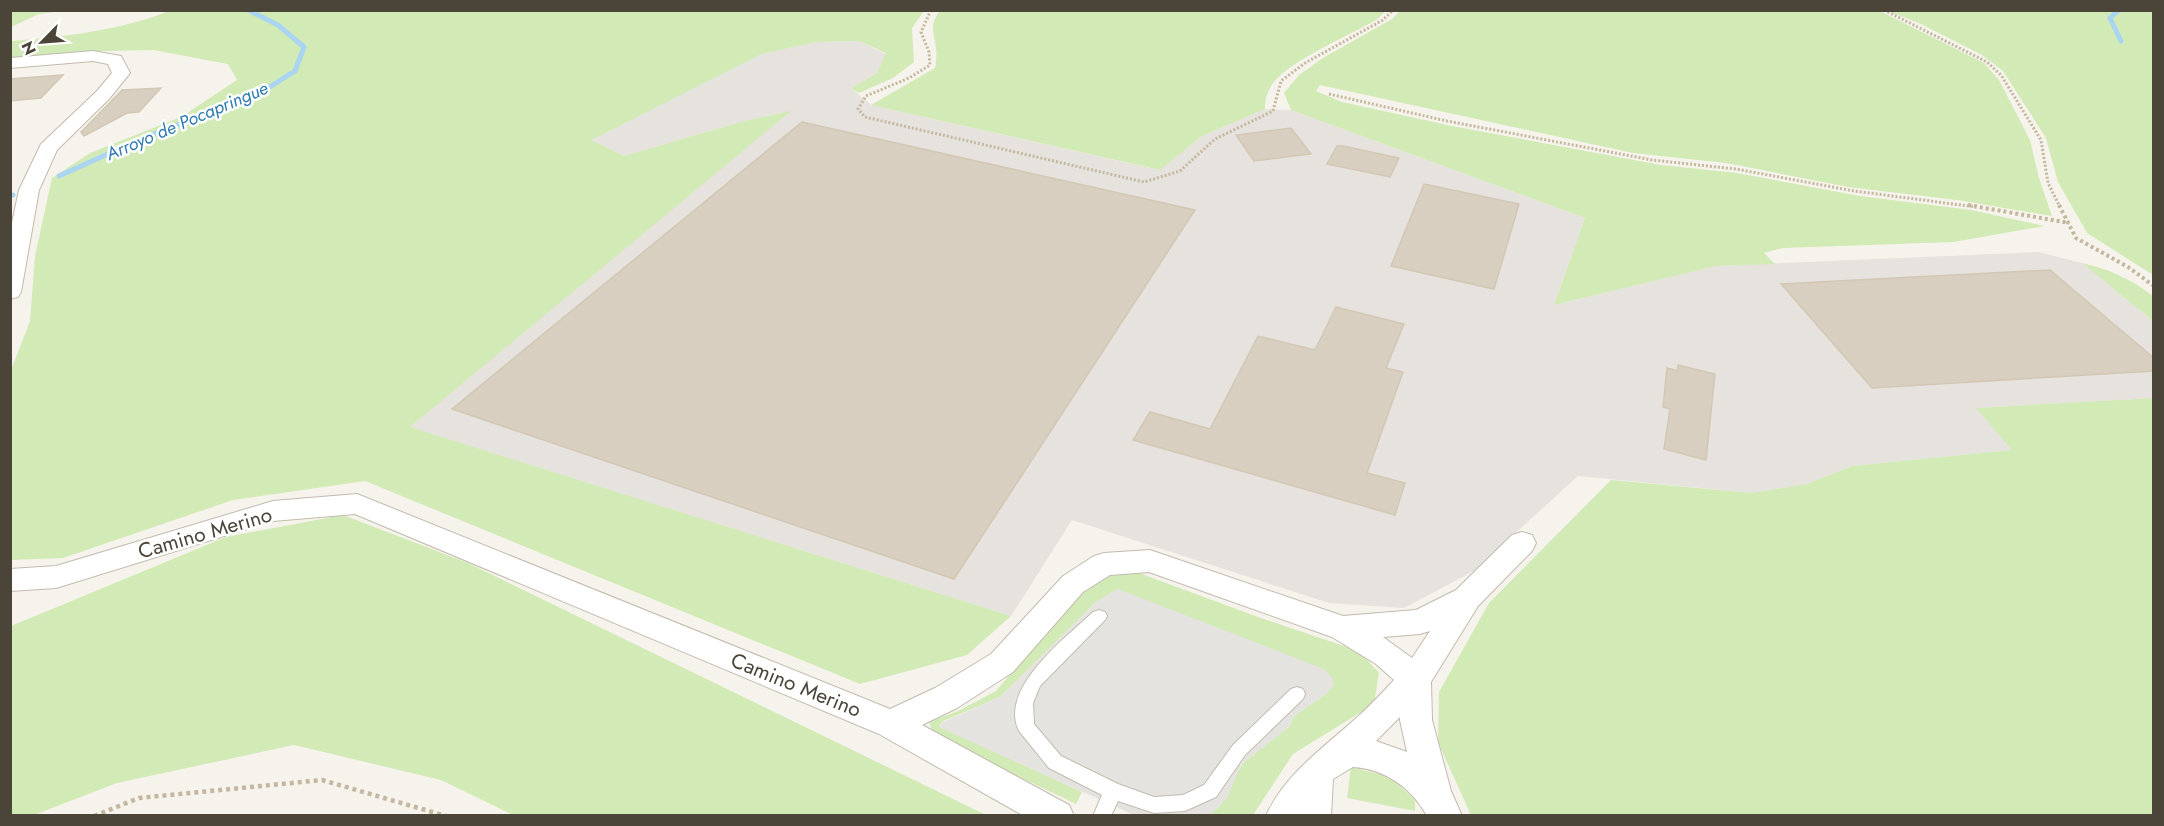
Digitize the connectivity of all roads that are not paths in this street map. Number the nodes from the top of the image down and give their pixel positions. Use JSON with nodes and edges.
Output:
{"nodes":[{"id":1,"x":10,"y":63,"type":"edge"},
{"id":2,"x":10,"y":292,"type":"edge"},
{"id":3,"x":1522,"y":543,"type":"dead end"},
{"id":4,"x":10,"y":580,"type":"edge"},
{"id":5,"x":1467,"y":598,"type":"junction"},
{"id":6,"x":1098,"y":616,"type":"dead end"},
{"id":7,"x":1342,"y":628,"type":"junction"},
{"id":8,"x":1414,"y":680,"type":"junction"},
{"id":9,"x":1297,"y":694,"type":"dead end"},
{"id":10,"x":891,"y":724,"type":"junction"},
{"id":11,"x":1325,"y":765,"type":"junction"},
{"id":12,"x":1113,"y":791,"type":"junction"},
{"id":13,"x":1440,"y":806,"type":"edge"},
{"id":14,"x":1057,"y":816,"type":"edge"},
{"id":15,"x":1102,"y":816,"type":"edge"},
{"id":16,"x":1283,"y":816,"type":"edge"},
{"id":17,"x":1313,"y":816,"type":"edge"}],
"edges":[{"from":1,"to":2,"type":"street"},
{"from":3,"to":5,"type":"street"},
{"from":4,"to":10,"type":"street","name":"Camino Merino"},
{"from":5,"to":7,"type":"street"},
{"from":5,"to":8,"type":"street"},
{"from":6,"to":12,"type":"lane"},
{"from":7,"to":8,"type":"street"},
{"from":7,"to":10,"type":"street"},
{"from":8,"to":11,"type":"street"},
{"from":8,"to":13,"type":"street"},
{"from":9,"to":12,"type":"lane"},
{"from":10,"to":14,"type":"street","name":"Camino Merino"},
{"from":11,"to":13,"type":"street"},
{"from":11,"to":16,"type":"street"},
{"from":11,"to":17,"type":"street"},
{"from":12,"to":15,"type":"lane"}]}
